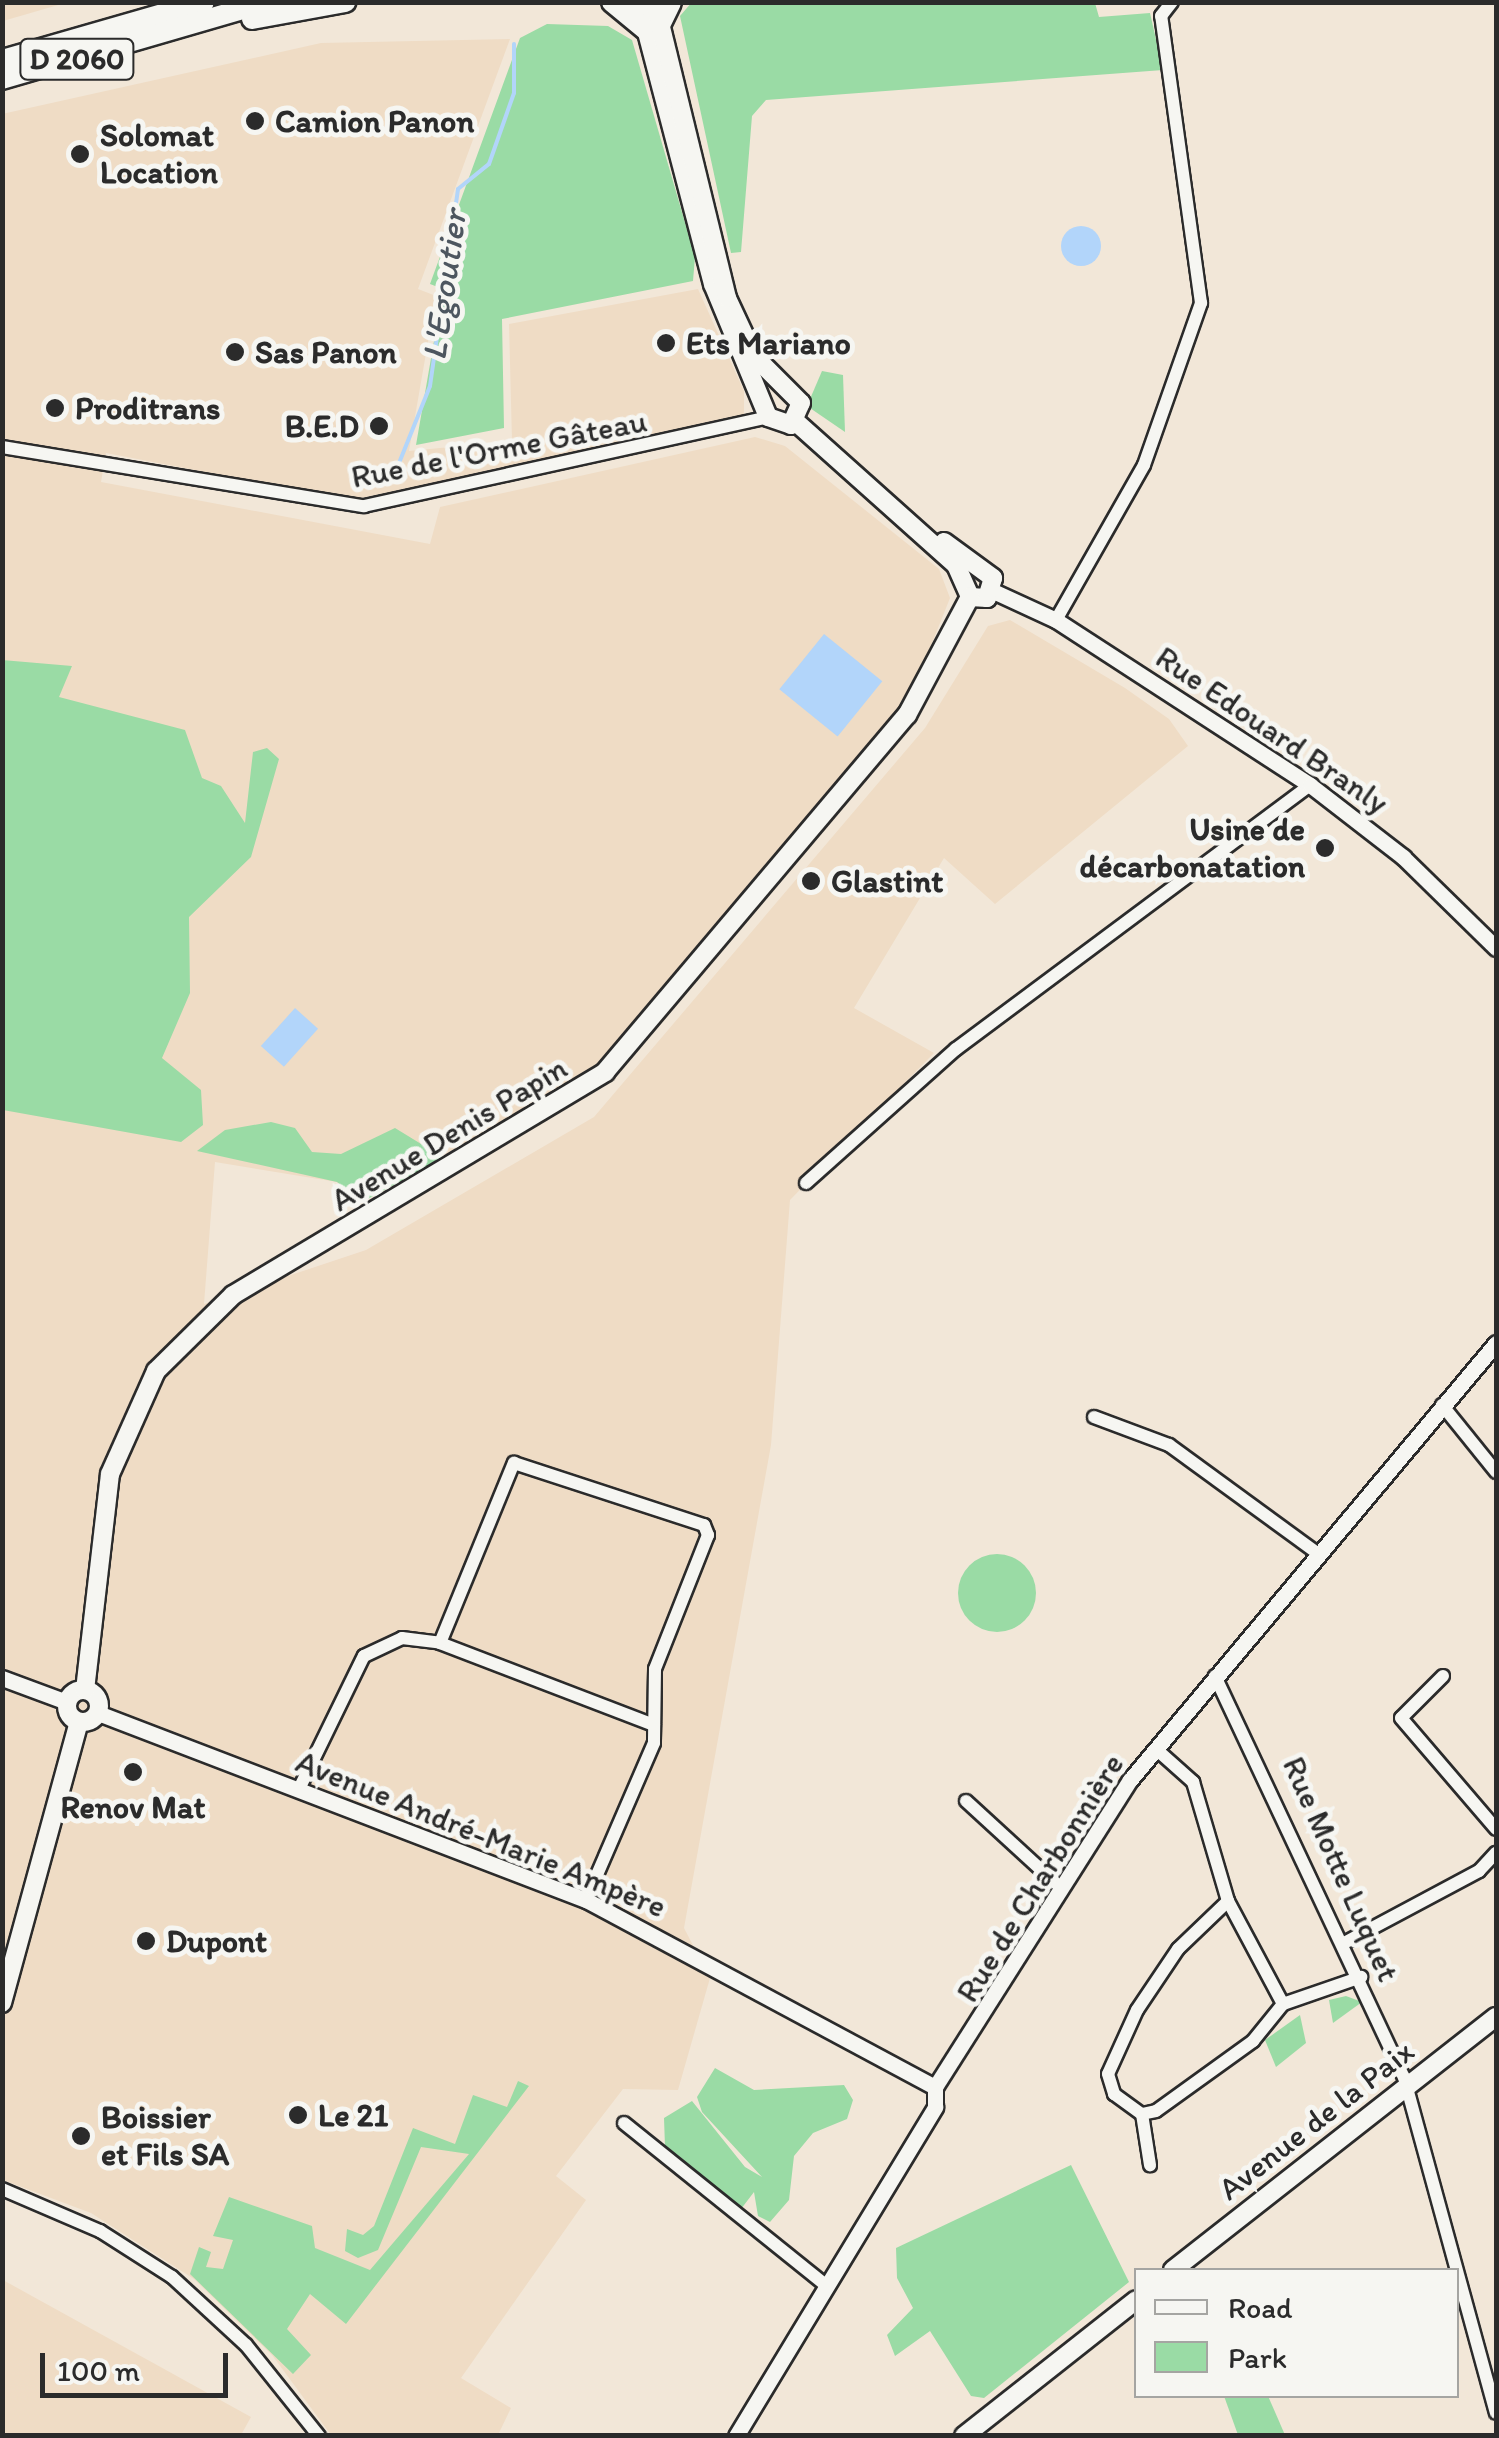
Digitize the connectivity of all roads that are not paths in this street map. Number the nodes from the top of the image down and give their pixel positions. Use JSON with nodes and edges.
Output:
{"nodes":[{"id":1,"x":176,"y":2,"type":"edge"},
{"id":2,"x":204,"y":2,"type":"edge"},
{"id":3,"x":267,"y":2,"type":"edge"},
{"id":4,"x":345,"y":2,"type":"edge"},
{"id":5,"x":612,"y":2,"type":"edge"},
{"id":6,"x":639,"y":2,"type":"edge"},
{"id":7,"x":655,"y":2,"type":"edge"},
{"id":8,"x":671,"y":2,"type":"edge"},
{"id":9,"x":1168,"y":4,"type":"edge"},
{"id":10,"x":653,"y":27,"type":"junction"},
{"id":11,"x":152,"y":39,"type":"junction"},
{"id":12,"x":39,"y":50,"type":"junction"},
{"id":13,"x":2,"y":60,"type":"edge"},
{"id":14,"x":2,"y":79,"type":"edge"},
{"id":15,"x":790,"y":392,"type":"junction"},
{"id":16,"x":767,"y":412,"type":"junction"},
{"id":17,"x":796,"y":422,"type":"junction"},
{"id":18,"x":2,"y":447,"type":"edge"},
{"id":19,"x":900,"y":517,"type":"junction"},
{"id":20,"x":983,"y":569,"type":"junction"},
{"id":21,"x":966,"y":590,"type":"junction"},
{"id":22,"x":994,"y":591,"type":"junction"},
{"id":23,"x":1056,"y":620,"type":"junction"},
{"id":24,"x":1310,"y":785,"type":"junction"},
{"id":25,"x":1496,"y":948,"type":"edge"},
{"id":26,"x":806,"y":1183,"type":"dead end"},
{"id":27,"x":1496,"y":1343,"type":"edge"},
{"id":28,"x":1442,"y":1405,"type":"junction"},
{"id":29,"x":1094,"y":1417,"type":"dead end"},
{"id":30,"x":1496,"y":1472,"type":"edge"},
{"id":31,"x":1316,"y":1552,"type":"junction"},
{"id":32,"x":440,"y":1642,"type":"junction"},
{"id":33,"x":1216,"y":1676,"type":"junction"},
{"id":34,"x":1443,"y":1676,"type":"dead end"},
{"id":35,"x":2,"y":1678,"type":"edge"},
{"id":36,"x":85,"y":1690,"type":"junction"},
{"id":37,"x":68,"y":1702,"type":"junction"},
{"id":38,"x":98,"y":1713,"type":"junction"},
{"id":39,"x":78,"y":1722,"type":"junction"},
{"id":40,"x":654,"y":1725,"type":"junction"},
{"id":41,"x":1156,"y":1749,"type":"junction"},
{"id":42,"x":299,"y":1789,"type":"junction"},
{"id":43,"x":966,"y":1801,"type":"dead end"},
{"id":44,"x":1496,"y":1829,"type":"edge"},
{"id":45,"x":1496,"y":1853,"type":"edge"},
{"id":46,"x":1062,"y":1889,"type":"junction"},
{"id":47,"x":586,"y":1900,"type":"junction"},
{"id":48,"x":1228,"y":1901,"type":"junction"},
{"id":49,"x":1346,"y":1942,"type":"junction"},
{"id":50,"x":1361,"y":1977,"type":"junction"},
{"id":51,"x":2,"y":2003,"type":"edge"},
{"id":52,"x":1283,"y":2004,"type":"junction"},
{"id":53,"x":1494,"y":2025,"type":"edge"},
{"id":54,"x":936,"y":2086,"type":"junction"},
{"id":55,"x":1408,"y":2088,"type":"junction"},
{"id":56,"x":1142,"y":2114,"type":"junction"},
{"id":57,"x":624,"y":2123,"type":"dead end"},
{"id":58,"x":1150,"y":2166,"type":"dead end"},
{"id":59,"x":2,"y":2189,"type":"edge"},
{"id":60,"x":1177,"y":2268,"type":"edge"},
{"id":61,"x":1456,"y":2268,"type":"edge"},
{"id":62,"x":1459,"y":2279,"type":"edge"},
{"id":63,"x":824,"y":2284,"type":"junction"},
{"id":64,"x":1134,"y":2302,"type":"edge"},
{"id":65,"x":1496,"y":2413,"type":"edge"},
{"id":66,"x":319,"y":2436,"type":"edge"},
{"id":67,"x":736,"y":2436,"type":"edge"},
{"id":68,"x":964,"y":2436,"type":"edge"}],
"edges":[{"from":1,"to":12,"type":"highway"},
{"from":2,"to":12,"type":"highway","number":"D 2060"},
{"from":3,"to":11,"type":"highway","number":"D 2060"},
{"from":4,"to":11,"type":"highway"},
{"from":5,"to":10,"type":"highway"},
{"from":6,"to":10,"type":"main road"},
{"from":7,"to":10,"type":"main road"},
{"from":8,"to":10,"type":"highway"},
{"from":9,"to":23,"type":"street"},
{"from":10,"to":15,"type":"main road"},
{"from":10,"to":16,"type":"main road"},
{"from":11,"to":14,"type":"highway","number":"D 2060"},
{"from":12,"to":13,"type":"highway","number":"D 2060"},
{"from":15,"to":16,"type":"main road"},
{"from":15,"to":17,"type":"main road"},
{"from":16,"to":17,"type":"main road"},
{"from":16,"to":18,"type":"street","name":"Rue de l'Orme Gâteau"},
{"from":17,"to":19,"type":"main road"},
{"from":19,"to":20,"type":"main road"},
{"from":19,"to":21,"type":"main road"},
{"from":20,"to":21,"type":"main road"},
{"from":20,"to":22,"type":"main road"},
{"from":21,"to":22,"type":"main road"},
{"from":21,"to":36,"type":"main road","name":"Avenue Denis Papin"},
{"from":22,"to":23,"type":"street","name":"Rue Edouard Branly"},
{"from":23,"to":24,"type":"street","name":"Rue Edouard Branly"},
{"from":24,"to":25,"type":"street","name":"Rue Edouard Branly"},
{"from":24,"to":26,"type":"street"},
{"from":27,"to":28,"type":"street","name":"Rue de Charbonnière"},
{"from":28,"to":30,"type":"street"},
{"from":28,"to":31,"type":"street","name":"Rue de Charbonnière"},
{"from":29,"to":31,"type":"street"},
{"from":31,"to":33,"type":"street","name":"Rue de Charbonnière"},
{"from":32,"to":40,"type":"street"},
{"from":32,"to":40,"type":"street"},
{"from":32,"to":42,"type":"street"},
{"from":33,"to":41,"type":"street","name":"Rue de Charbonnière"},
{"from":33,"to":49,"type":"street","name":"Rue Motte Luquet"},
{"from":34,"to":44,"type":"street"},
{"from":35,"to":37,"type":"street"},
{"from":36,"to":37,"type":"main road"},
{"from":36,"to":38,"type":"main road"},
{"from":37,"to":39,"type":"main road"},
{"from":38,"to":39,"type":"main road"},
{"from":38,"to":42,"type":"street","name":"Avenue André-Marie Ampère"},
{"from":39,"to":51,"type":"main road"},
{"from":40,"to":47,"type":"street"},
{"from":41,"to":46,"type":"street","name":"Rue de Charbonnière"},
{"from":41,"to":48,"type":"street"},
{"from":42,"to":47,"type":"street","name":"Avenue André-Marie Ampère"},
{"from":43,"to":46,"type":"street"},
{"from":45,"to":49,"type":"street"},
{"from":46,"to":54,"type":"street","name":"Rue de Charbonnière"},
{"from":47,"to":54,"type":"street","name":"Avenue André-Marie Ampère"},
{"from":48,"to":52,"type":"street"},
{"from":48,"to":56,"type":"street"},
{"from":49,"to":50,"type":"street","name":"Rue Motte Luquet"},
{"from":50,"to":52,"type":"street"},
{"from":50,"to":55,"type":"street","name":"Rue Motte Luquet"},
{"from":52,"to":56,"type":"street"},
{"from":53,"to":55,"type":"main road","name":"Avenue de la Paix"},
{"from":54,"to":63,"type":"street","name":"Rue de Charbonnière"},
{"from":55,"to":60,"type":"main road","name":"Avenue de la Paix"},
{"from":55,"to":61,"type":"street","name":"Rue Motte Luquet"},
{"from":56,"to":58,"type":"street"},
{"from":57,"to":63,"type":"street"},
{"from":59,"to":66,"type":"street"},
{"from":62,"to":65,"type":"street","name":"Rue Motte Luquet"},
{"from":63,"to":67,"type":"street","name":"Rue de Charbonnière"},
{"from":64,"to":68,"type":"main road"}]}
